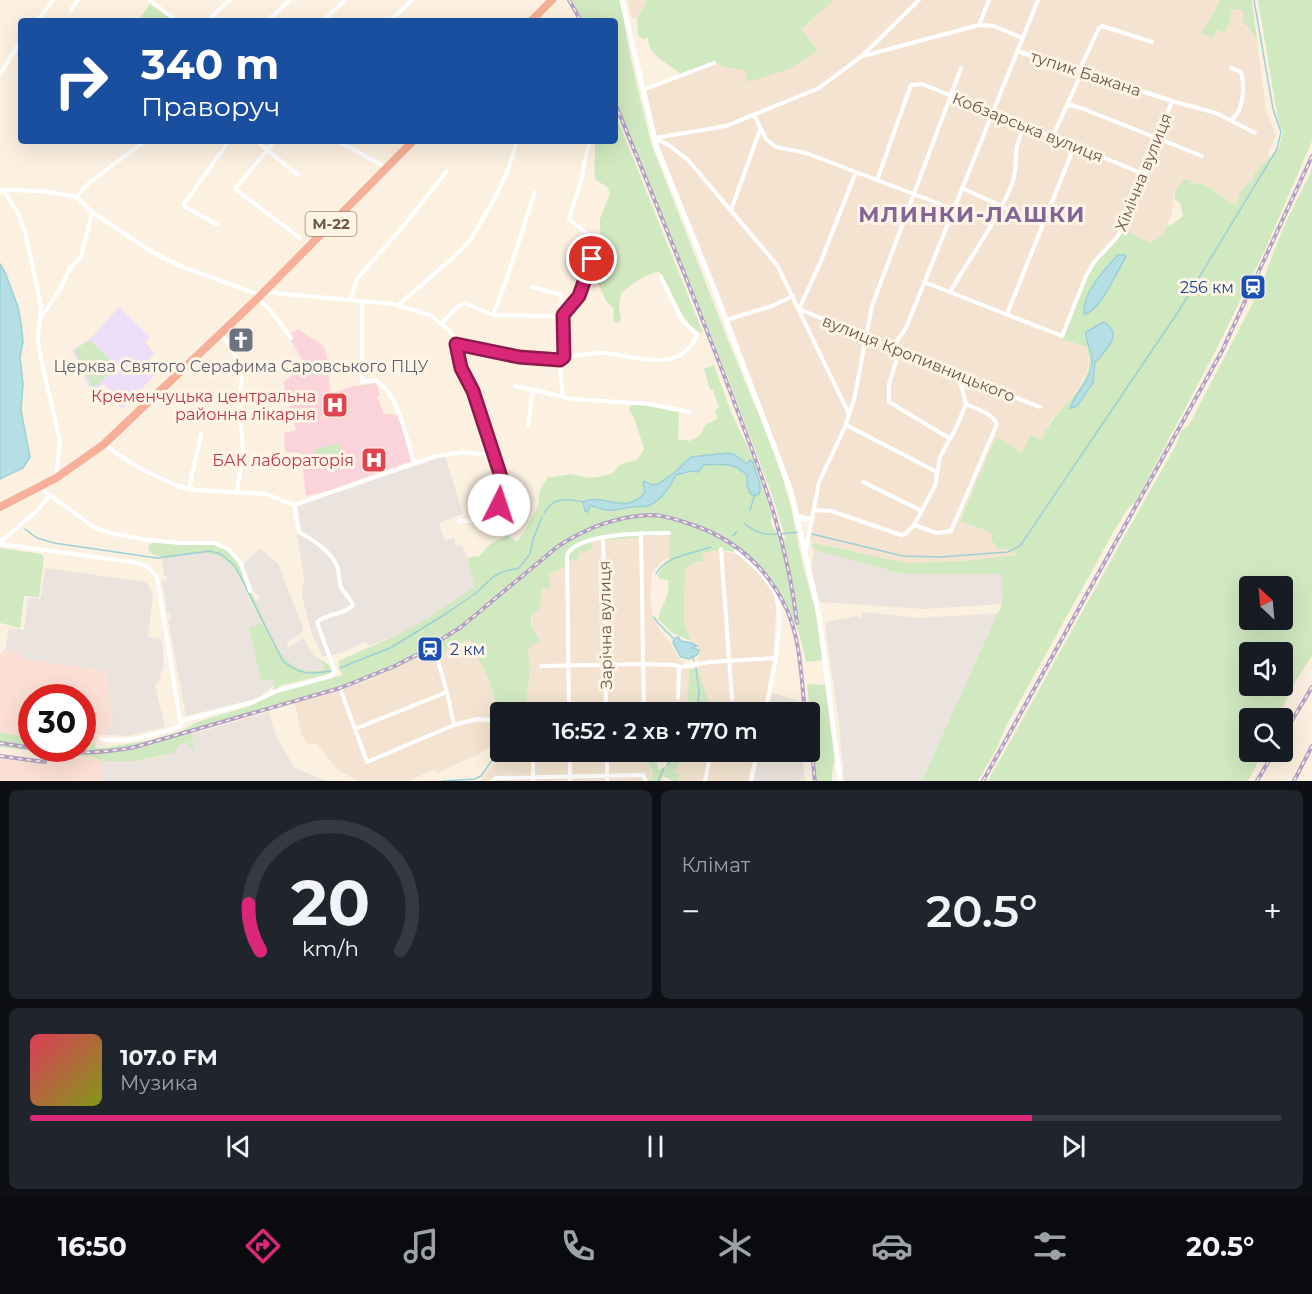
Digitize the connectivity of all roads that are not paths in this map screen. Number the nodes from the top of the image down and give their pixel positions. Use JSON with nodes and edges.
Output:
{"nodes":[{"id":1,"x":53,"y":0,"type":"edge"},
{"id":2,"x":78,"y":0,"type":"edge"},
{"id":3,"x":149,"y":0,"type":"edge"},
{"id":4,"x":290,"y":0,"type":"edge"},
{"id":5,"x":345,"y":0,"type":"edge"},
{"id":6,"x":412,"y":0,"type":"edge"},
{"id":7,"x":552,"y":0,"type":"edge"},
{"id":8,"x":622,"y":0,"type":"edge"},
{"id":9,"x":919,"y":0,"type":"edge"},
{"id":10,"x":990,"y":0,"type":"edge"},
{"id":11,"x":1038,"y":0,"type":"edge"},
{"id":12,"x":227,"y":1,"type":"edge"},
{"id":13,"x":71,"y":10,"type":"dead end"},
{"id":14,"x":39,"y":18,"type":"edge"},
{"id":15,"x":173,"y":18,"type":"edge"},
{"id":16,"x":210,"y":18,"type":"edge"},
{"id":17,"x":270,"y":18,"type":"edge"},
{"id":18,"x":326,"y":18,"type":"edge"},
{"id":19,"x":393,"y":18,"type":"edge"},
{"id":20,"x":534,"y":18,"type":"edge"},
{"id":21,"x":979,"y":25,"type":"junction"},
{"id":22,"x":1022,"y":38,"type":"junction"},
{"id":23,"x":1152,"y":42,"type":"dead end"},
{"id":24,"x":18,"y":45,"type":"edge"},
{"id":25,"x":1017,"y":51,"type":"junction"},
{"id":26,"x":862,"y":56,"type":"junction"},
{"id":27,"x":714,"y":63,"type":"dead end"},
{"id":28,"x":961,"y":68,"type":"dead end"},
{"id":29,"x":1231,"y":68,"type":"dead end"},
{"id":30,"x":1080,"y":71,"type":"junction"},
{"id":31,"x":0,"y":74,"type":"edge"},
{"id":32,"x":643,"y":90,"type":"junction"},
{"id":33,"x":951,"y":96,"type":"junction"},
{"id":34,"x":1172,"y":101,"type":"junction"},
{"id":35,"x":1066,"y":107,"type":"junction"},
{"id":36,"x":992,"y":111,"type":"junction"},
{"id":37,"x":754,"y":115,"type":"junction"},
{"id":38,"x":1230,"y":120,"type":"junction"},
{"id":39,"x":1024,"y":127,"type":"junction"},
{"id":40,"x":760,"y":129,"type":"junction"},
{"id":41,"x":1255,"y":133,"type":"dead end"},
{"id":42,"x":1158,"y":137,"type":"junction"},
{"id":43,"x":654,"y":138,"type":"junction"},
{"id":44,"x":1052,"y":138,"type":"junction"},
{"id":45,"x":141,"y":144,"type":"edge"},
{"id":46,"x":227,"y":144,"type":"edge"},
{"id":47,"x":259,"y":144,"type":"edge"},
{"id":48,"x":273,"y":144,"type":"edge"},
{"id":49,"x":343,"y":144,"type":"edge"},
{"id":50,"x":411,"y":144,"type":"edge"},
{"id":51,"x":517,"y":144,"type":"edge"},
{"id":52,"x":589,"y":144,"type":"edge"},
{"id":53,"x":1074,"y":147,"type":"junction"},
{"id":54,"x":267,"y":151,"type":"junction"},
{"id":55,"x":1202,"y":156,"type":"dead end"},
{"id":56,"x":387,"y":168,"type":"junction"},
{"id":57,"x":447,"y":171,"type":"dead end"},
{"id":58,"x":856,"y":172,"type":"junction"},
{"id":59,"x":1144,"y":174,"type":"junction"},
{"id":60,"x":298,"y":175,"type":"dead end"},
{"id":61,"x":877,"y":180,"type":"junction"},
{"id":62,"x":962,"y":188,"type":"junction"},
{"id":63,"x":1,"y":191,"type":"edge"},
{"id":64,"x":535,"y":192,"type":"dead end"},
{"id":65,"x":915,"y":195,"type":"junction"},
{"id":66,"x":76,"y":197,"type":"junction"},
{"id":67,"x":1001,"y":206,"type":"junction"},
{"id":68,"x":953,"y":209,"type":"junction"},
{"id":69,"x":730,"y":211,"type":"junction"},
{"id":70,"x":92,"y":212,"type":"junction"},
{"id":71,"x":218,"y":225,"type":"dead end"},
{"id":72,"x":1043,"y":225,"type":"junction"},
{"id":73,"x":300,"y":238,"type":"dead end"},
{"id":74,"x":662,"y":277,"type":"dead end"},
{"id":75,"x":924,"y":282,"type":"junction"},
{"id":76,"x":532,"y":287,"type":"dead end"},
{"id":77,"x":950,"y":292,"type":"junction"},
{"id":78,"x":261,"y":295,"type":"junction"},
{"id":79,"x":793,"y":296,"type":"junction"},
{"id":80,"x":350,"y":300,"type":"junction"},
{"id":81,"x":362,"y":301,"type":"junction"},
{"id":82,"x":397,"y":306,"type":"junction"},
{"id":83,"x":799,"y":309,"type":"junction"},
{"id":84,"x":1007,"y":314,"type":"junction"},
{"id":85,"x":493,"y":315,"type":"junction"},
{"id":86,"x":563,"y":316,"type":"junction"},
{"id":87,"x":40,"y":319,"type":"junction"},
{"id":88,"x":726,"y":320,"type":"junction"},
{"id":89,"x":442,"y":323,"type":"junction"},
{"id":90,"x":221,"y":333,"type":"junction"},
{"id":91,"x":868,"y":337,"type":"junction"},
{"id":92,"x":291,"y":338,"type":"dead end"},
{"id":93,"x":456,"y":344,"type":"junction"},
{"id":94,"x":888,"y":347,"type":"junction"},
{"id":95,"x":896,"y":350,"type":"junction"},
{"id":96,"x":562,"y":359,"type":"junction"},
{"id":97,"x":957,"y":375,"type":"junction"},
{"id":98,"x":516,"y":386,"type":"dead end"},
{"id":99,"x":533,"y":389,"type":"junction"},
{"id":100,"x":563,"y":397,"type":"junction"},
{"id":101,"x":966,"y":404,"type":"junction"},
{"id":102,"x":1040,"y":407,"type":"dead end"},
{"id":103,"x":689,"y":412,"type":"dead end"},
{"id":104,"x":850,"y":415,"type":"junction"},
{"id":105,"x":528,"y":425,"type":"dead end"},
{"id":106,"x":846,"y":425,"type":"junction"},
{"id":107,"x":201,"y":434,"type":"dead end"},
{"id":108,"x":949,"y":438,"type":"junction"},
{"id":109,"x":103,"y":445,"type":"junction"},
{"id":110,"x":495,"y":456,"type":"junction"},
{"id":111,"x":414,"y":463,"type":"junction"},
{"id":112,"x":937,"y":472,"type":"junction"},
{"id":113,"x":56,"y":478,"type":"junction"},
{"id":114,"x":863,"y":482,"type":"dead end"},
{"id":115,"x":39,"y":488,"type":"junction"},
{"id":116,"x":189,"y":489,"type":"junction"},
{"id":117,"x":237,"y":492,"type":"junction"},
{"id":118,"x":50,"y":497,"type":"junction"},
{"id":119,"x":294,"y":505,"type":"junction"},
{"id":120,"x":0,"y":507,"type":"edge"},
{"id":121,"x":814,"y":510,"type":"junction"},
{"id":122,"x":922,"y":511,"type":"junction"},
{"id":123,"x":796,"y":516,"type":"junction"},
{"id":124,"x":812,"y":518,"type":"junction"},
{"id":125,"x":459,"y":521,"type":"dead end"},
{"id":126,"x":914,"y":525,"type":"junction"},
{"id":127,"x":641,"y":533,"type":"junction"},
{"id":128,"x":669,"y":533,"type":"dead end"},
{"id":129,"x":603,"y":538,"type":"junction"},
{"id":130,"x":0,"y":543,"type":"edge"},
{"id":131,"x":721,"y":549,"type":"dead end"},
{"id":132,"x":736,"y":551,"type":"dead end"},
{"id":133,"x":805,"y":557,"type":"junction"},
{"id":134,"x":250,"y":591,"type":"dead end"},
{"id":135,"x":437,"y":658,"type":"dead end"},
{"id":136,"x":776,"y":658,"type":"junction"},
{"id":137,"x":730,"y":661,"type":"junction"},
{"id":138,"x":606,"y":664,"type":"junction"},
{"id":139,"x":642,"y":664,"type":"junction"},
{"id":140,"x":569,"y":665,"type":"junction"},
{"id":141,"x":541,"y":666,"type":"dead end"},
{"id":142,"x":681,"y":667,"type":"junction"},
{"id":143,"x":340,"y":688,"type":"dead end"},
{"id":144,"x":447,"y":692,"type":"junction"},
{"id":145,"x":678,"y":698,"type":"dead end"},
{"id":146,"x":732,"y":699,"type":"dead end"},
{"id":147,"x":569,"y":702,"type":"edge"},
{"id":148,"x":606,"y":702,"type":"edge"},
{"id":149,"x":644,"y":702,"type":"edge"},
{"id":150,"x":767,"y":702,"type":"edge"},
{"id":151,"x":181,"y":721,"type":"junction"},
{"id":152,"x":490,"y":721,"type":"edge"},
{"id":153,"x":454,"y":725,"type":"junction"},
{"id":154,"x":355,"y":729,"type":"junction"},
{"id":155,"x":101,"y":738,"type":"dead end"},
{"id":156,"x":533,"y":762,"type":"edge"},
{"id":157,"x":570,"y":762,"type":"edge"},
{"id":158,"x":607,"y":762,"type":"edge"},
{"id":159,"x":709,"y":762,"type":"edge"},
{"id":160,"x":755,"y":762,"type":"edge"},
{"id":161,"x":607,"y":778,"type":"edge"},
{"id":162,"x":646,"y":778,"type":"edge"},
{"id":163,"x":533,"y":779,"type":"edge"},
{"id":164,"x":570,"y":779,"type":"edge"},
{"id":165,"x":493,"y":781,"type":"edge"},
{"id":166,"x":705,"y":781,"type":"edge"},
{"id":167,"x":751,"y":781,"type":"edge"},
{"id":168,"x":840,"y":781,"type":"edge"}],
"edges":[{"from":1,"to":14,"type":"street"},
{"from":2,"to":13,"type":"street"},
{"from":3,"to":15,"type":"street"},
{"from":4,"to":17,"type":"street"},
{"from":5,"to":18,"type":"street"},
{"from":6,"to":19,"type":"street"},
{"from":7,"to":20,"type":"highway"},
{"from":8,"to":32,"type":"street"},
{"from":9,"to":26,"type":"street"},
{"from":10,"to":21,"type":"street"},
{"from":11,"to":22,"type":"street"},
{"from":12,"to":16,"type":"street"},
{"from":21,"to":22,"type":"street"},
{"from":21,"to":26,"type":"street"},
{"from":22,"to":25,"type":"street"},
{"from":23,"to":30,"type":"street"},
{"from":24,"to":31,"type":"street"},
{"from":25,"to":30,"type":"street","name":"тупик Бажана"},
{"from":25,"to":36,"type":"street"},
{"from":26,"to":37,"type":"street"},
{"from":27,"to":32,"type":"street"},
{"from":28,"to":33,"type":"street"},
{"from":29,"to":38,"type":"street"},
{"from":30,"to":34,"type":"street","name":"тупик Бажана"},
{"from":30,"to":35,"type":"street"},
{"from":32,"to":43,"type":"street"},
{"from":33,"to":36,"type":"street","name":"Кобзарська вулиця"},
{"from":33,"to":61,"type":"street","name":"Кобзарська вулиця"},
{"from":33,"to":65,"type":"street"},
{"from":34,"to":38,"type":"street","name":"тупик Бажана"},
{"from":34,"to":42,"type":"street","name":"Хімічна вулиця"},
{"from":35,"to":42,"type":"street"},
{"from":35,"to":44,"type":"street"},
{"from":36,"to":39,"type":"street","name":"Кобзарська вулиця"},
{"from":36,"to":62,"type":"street"},
{"from":37,"to":40,"type":"street"},
{"from":37,"to":43,"type":"street"},
{"from":38,"to":41,"type":"street","name":"тупик Бажана"},
{"from":39,"to":44,"type":"street","name":"Кобзарська вулиця"},
{"from":39,"to":67,"type":"street"},
{"from":40,"to":58,"type":"street"},
{"from":40,"to":69,"type":"street"},
{"from":42,"to":55,"type":"street"},
{"from":42,"to":59,"type":"street","name":"Хімічна вулиця"},
{"from":43,"to":69,"type":"street"},
{"from":43,"to":88,"type":"street"},
{"from":44,"to":53,"type":"street","name":"Кобзарська вулиця"},
{"from":45,"to":66,"type":"street"},
{"from":46,"to":71,"type":"street"},
{"from":47,"to":54,"type":"street"},
{"from":48,"to":54,"type":"street"},
{"from":49,"to":56,"type":"street"},
{"from":50,"to":56,"type":"highway","number":"М-22"},
{"from":51,"to":82,"type":"street"},
{"from":52,"to":86,"type":"street"},
{"from":53,"to":59,"type":"street","name":"Кобзарська вулиця"},
{"from":53,"to":72,"type":"street"},
{"from":54,"to":60,"type":"street"},
{"from":54,"to":73,"type":"street"},
{"from":56,"to":78,"type":"highway","number":"М-22"},
{"from":57,"to":80,"type":"street"},
{"from":58,"to":61,"type":"street"},
{"from":58,"to":83,"type":"street"},
{"from":59,"to":84,"type":"street","name":"Хімічна вулиця"},
{"from":61,"to":65,"type":"street"},
{"from":62,"to":67,"type":"street"},
{"from":62,"to":68,"type":"street"},
{"from":63,"to":66,"type":"street"},
{"from":63,"to":87,"type":"street"},
{"from":64,"to":85,"type":"street"},
{"from":65,"to":68,"type":"street"},
{"from":65,"to":91,"type":"street"},
{"from":66,"to":70,"type":"street"},
{"from":67,"to":72,"type":"street"},
{"from":67,"to":77,"type":"street"},
{"from":68,"to":75,"type":"street"},
{"from":69,"to":79,"type":"street"},
{"from":70,"to":78,"type":"street"},
{"from":70,"to":87,"type":"street"},
{"from":72,"to":84,"type":"street"},
{"from":74,"to":96,"type":"street"},
{"from":75,"to":77,"type":"street"},
{"from":75,"to":94,"type":"street"},
{"from":76,"to":86,"type":"street"},
{"from":77,"to":84,"type":"street"},
{"from":78,"to":80,"type":"street"},
{"from":78,"to":90,"type":"highway","number":"М-22"},
{"from":78,"to":92,"type":"street"},
{"from":79,"to":83,"type":"street"},
{"from":79,"to":88,"type":"street"},
{"from":80,"to":81,"type":"street"},
{"from":81,"to":82,"type":"street"},
{"from":81,"to":111,"type":"street"},
{"from":82,"to":89,"type":"street"},
{"from":83,"to":91,"type":"street","name":"вулиця Кропивницького"},
{"from":83,"to":104,"type":"street"},
{"from":85,"to":86,"type":"street"},
{"from":85,"to":89,"type":"street"},
{"from":86,"to":96,"type":"street"},
{"from":87,"to":113,"type":"street"},
{"from":88,"to":123,"type":"street"},
{"from":89,"to":93,"type":"street"},
{"from":90,"to":109,"type":"highway","number":"М-22"},
{"from":90,"to":117,"type":"street"},
{"from":91,"to":94,"type":"street","name":"вулиця Кропивницького"},
{"from":91,"to":104,"type":"street"},
{"from":93,"to":96,"type":"street"},
{"from":93,"to":110,"type":"street"},
{"from":94,"to":95,"type":"street","name":"вулиця Кропивницького"},
{"from":95,"to":97,"type":"street","name":"вулиця Кропивницького"},
{"from":95,"to":108,"type":"street"},
{"from":96,"to":100,"type":"street"},
{"from":97,"to":101,"type":"street"},
{"from":97,"to":102,"type":"street","name":"вулиця Кропивницького"},
{"from":98,"to":99,"type":"street"},
{"from":99,"to":100,"type":"street"},
{"from":99,"to":105,"type":"street"},
{"from":100,"to":103,"type":"street"},
{"from":101,"to":108,"type":"street"},
{"from":101,"to":126,"type":"street"},
{"from":104,"to":106,"type":"street"},
{"from":106,"to":112,"type":"street"},
{"from":106,"to":121,"type":"street"},
{"from":107,"to":116,"type":"street"},
{"from":108,"to":112,"type":"street"},
{"from":109,"to":113,"type":"highway","number":"М-22"},
{"from":109,"to":116,"type":"street"},
{"from":110,"to":111,"type":"street"},
{"from":110,"to":125,"type":"street"},
{"from":111,"to":119,"type":"street"},
{"from":112,"to":122,"type":"street"},
{"from":113,"to":115,"type":"highway","number":"М-22"},
{"from":114,"to":122,"type":"street"},
{"from":115,"to":118,"type":"street"},
{"from":115,"to":120,"type":"highway","number":"М-22"},
{"from":116,"to":117,"type":"street"},
{"from":117,"to":119,"type":"street"},
{"from":118,"to":130,"type":"street"},
{"from":118,"to":134,"type":"street"},
{"from":119,"to":151,"type":"street"},
{"from":121,"to":124,"type":"street"},
{"from":121,"to":126,"type":"street"},
{"from":122,"to":126,"type":"street"},
{"from":123,"to":124,"type":"street"},
{"from":123,"to":133,"type":"street"},
{"from":124,"to":133,"type":"street"},
{"from":127,"to":128,"type":"street"},
{"from":127,"to":129,"type":"street"},
{"from":127,"to":139,"type":"street"},
{"from":129,"to":138,"type":"street","name":"Зарічна вулиця"},
{"from":129,"to":140,"type":"street"},
{"from":130,"to":151,"type":"street"},
{"from":131,"to":137,"type":"street"},
{"from":132,"to":136,"type":"street"},
{"from":133,"to":168,"type":"street"},
{"from":135,"to":144,"type":"street"},
{"from":136,"to":137,"type":"street"},
{"from":136,"to":150,"type":"street"},
{"from":137,"to":142,"type":"street"},
{"from":137,"to":146,"type":"street"},
{"from":138,"to":139,"type":"street"},
{"from":138,"to":140,"type":"street"},
{"from":138,"to":148,"type":"street","name":"Зарічна вулиця"},
{"from":139,"to":142,"type":"street"},
{"from":139,"to":149,"type":"street"},
{"from":140,"to":141,"type":"street"},
{"from":140,"to":147,"type":"street"},
{"from":142,"to":145,"type":"street"},
{"from":143,"to":154,"type":"street"},
{"from":144,"to":153,"type":"street"},
{"from":144,"to":154,"type":"street"},
{"from":151,"to":155,"type":"street"},
{"from":152,"to":153,"type":"street"},
{"from":153,"to":154,"type":"street"},
{"from":156,"to":163,"type":"street"},
{"from":157,"to":164,"type":"street"},
{"from":158,"to":161,"type":"street"},
{"from":159,"to":166,"type":"street"},
{"from":160,"to":167,"type":"street"},
{"from":161,"to":162,"type":"street"},
{"from":161,"to":164,"type":"street"},
{"from":163,"to":164,"type":"street"},
{"from":163,"to":165,"type":"street"}]}
